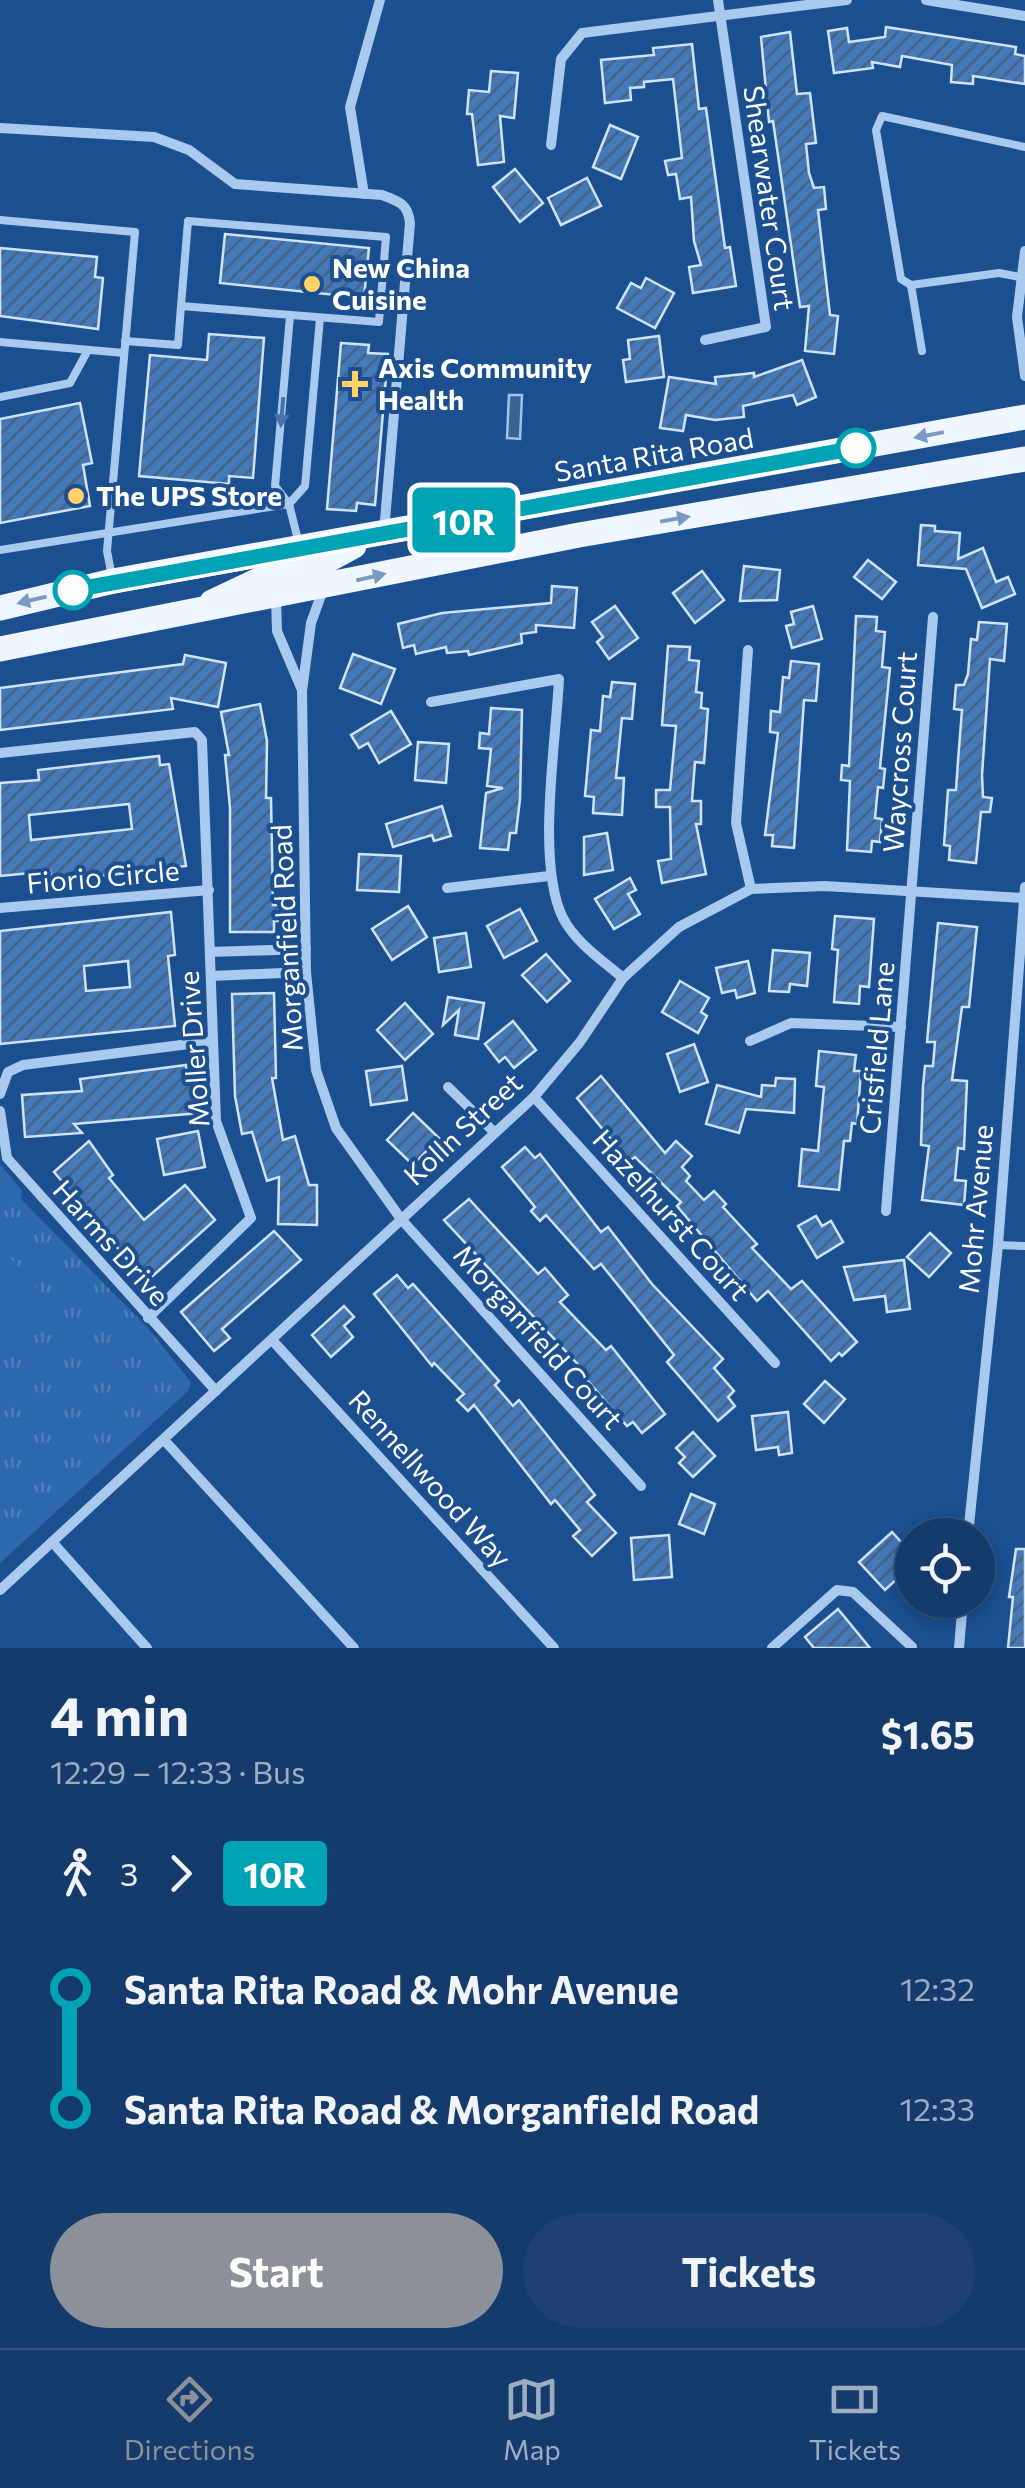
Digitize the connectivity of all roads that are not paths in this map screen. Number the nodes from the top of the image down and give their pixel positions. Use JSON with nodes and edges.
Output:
{"nodes":[{"id":1,"x":380,"y":0,"type":"edge"},
{"id":2,"x":718,"y":0,"type":"edge"},
{"id":3,"x":847,"y":0,"type":"edge"},
{"id":4,"x":926,"y":0,"type":"edge"},
{"id":5,"x":720,"y":15,"type":"junction"},
{"id":6,"x":1025,"y":16,"type":"edge"},
{"id":7,"x":0,"y":128,"type":"edge"},
{"id":8,"x":551,"y":146,"type":"dead end"},
{"id":9,"x":1025,"y":146,"type":"edge"},
{"id":10,"x":364,"y":194,"type":"junction"},
{"id":11,"x":0,"y":220,"type":"edge"},
{"id":12,"x":1025,"y":251,"type":"edge"},
{"id":13,"x":1020,"y":277,"type":"junction"},
{"id":14,"x":912,"y":285,"type":"junction"},
{"id":15,"x":181,"y":306,"type":"junction"},
{"id":16,"x":290,"y":316,"type":"junction"},
{"id":17,"x":320,"y":318,"type":"junction"},
{"id":18,"x":125,"y":340,"type":"junction"},
{"id":19,"x":705,"y":340,"type":"dead end"},
{"id":20,"x":0,"y":342,"type":"edge"},
{"id":21,"x":88,"y":350,"type":"junction"},
{"id":22,"x":922,"y":351,"type":"dead end"},
{"id":23,"x":124,"y":353,"type":"junction"},
{"id":24,"x":1025,"y":376,"type":"edge"},
{"id":25,"x":0,"y":397,"type":"edge"},
{"id":26,"x":1025,"y":417,"type":"edge"},
{"id":27,"x":1025,"y":459,"type":"edge"},
{"id":28,"x":572,"y":500,"type":"junction"},
{"id":29,"x":289,"y":504,"type":"junction"},
{"id":30,"x":108,"y":532,"type":"junction"},
{"id":31,"x":374,"y":535,"type":"junction"},
{"id":32,"x":579,"y":536,"type":"junction"},
{"id":33,"x":300,"y":548,"type":"junction"},
{"id":34,"x":0,"y":550,"type":"edge"},
{"id":35,"x":113,"y":581,"type":"junction"},
{"id":36,"x":324,"y":587,"type":"junction"},
{"id":37,"x":276,"y":598,"type":"junction"},
{"id":38,"x":0,"y":608,"type":"edge"},
{"id":39,"x":190,"y":613,"type":"junction"},
{"id":40,"x":933,"y":617,"type":"dead end"},
{"id":41,"x":0,"y":649,"type":"edge"},
{"id":42,"x":748,"y":650,"type":"dead end"},
{"id":43,"x":302,"y":691,"type":"junction"},
{"id":44,"x":431,"y":702,"type":"dead end"},
{"id":45,"x":0,"y":754,"type":"edge"},
{"id":46,"x":549,"y":876,"type":"junction"},
{"id":47,"x":447,"y":888,"type":"dead end"},
{"id":48,"x":1025,"y":888,"type":"edge"},
{"id":49,"x":751,"y":889,"type":"junction"},
{"id":50,"x":209,"y":890,"type":"junction"},
{"id":51,"x":912,"y":890,"type":"junction"},
{"id":52,"x":1024,"y":898,"type":"edge"},
{"id":53,"x":0,"y":908,"type":"edge"},
{"id":54,"x":306,"y":949,"type":"junction"},
{"id":55,"x":210,"y":952,"type":"junction"},
{"id":56,"x":306,"y":972,"type":"junction"},
{"id":57,"x":1021,"y":972,"type":"edge"},
{"id":58,"x":210,"y":976,"type":"junction"},
{"id":59,"x":622,"y":978,"type":"junction"},
{"id":60,"x":1019,"y":1018,"type":"edge"},
{"id":61,"x":901,"y":1027,"type":"junction"},
{"id":62,"x":213,"y":1041,"type":"junction"},
{"id":63,"x":750,"y":1041,"type":"dead end"},
{"id":64,"x":1010,"y":1068,"type":"junction"},
{"id":65,"x":1025,"y":1068,"type":"edge"},
{"id":66,"x":448,"y":1087,"type":"dead end"},
{"id":67,"x":0,"y":1094,"type":"edge"},
{"id":68,"x":534,"y":1096,"type":"junction"},
{"id":69,"x":0,"y":1110,"type":"edge"},
{"id":70,"x":494,"y":1132,"type":"junction"},
{"id":71,"x":886,"y":1211,"type":"dead end"},
{"id":72,"x":400,"y":1219,"type":"junction"},
{"id":73,"x":998,"y":1245,"type":"junction"},
{"id":74,"x":1025,"y":1246,"type":"edge"},
{"id":75,"x":148,"y":1318,"type":"junction"},
{"id":76,"x":272,"y":1340,"type":"junction"},
{"id":77,"x":775,"y":1363,"type":"dead end"},
{"id":78,"x":216,"y":1391,"type":"junction"},
{"id":79,"x":166,"y":1442,"type":"junction"},
{"id":80,"x":641,"y":1486,"type":"dead end"},
{"id":81,"x":970,"y":1518,"type":"edge"},
{"id":82,"x":54,"y":1544,"type":"junction"},
{"id":83,"x":0,"y":1590,"type":"edge"},
{"id":84,"x":962,"y":1618,"type":"edge"},
{"id":85,"x":147,"y":1648,"type":"edge"},
{"id":86,"x":354,"y":1648,"type":"edge"},
{"id":87,"x":554,"y":1648,"type":"edge"},
{"id":88,"x":772,"y":1648,"type":"edge"},
{"id":89,"x":912,"y":1648,"type":"edge"},
{"id":90,"x":959,"y":1648,"type":"edge"}],
"edges":[{"from":1,"to":10,"type":"street"},
{"from":2,"to":5,"type":"street"},
{"from":3,"to":5,"type":"street"},
{"from":4,"to":6,"type":"street"},
{"from":5,"to":8,"type":"street"},
{"from":5,"to":19,"type":"street","name":"Shearwater Court"},
{"from":7,"to":10,"type":"street"},
{"from":9,"to":14,"type":"lane"},
{"from":10,"to":31,"type":"street"},
{"from":11,"to":18,"type":"lane"},
{"from":12,"to":13,"type":"street"},
{"from":13,"to":14,"type":"lane"},
{"from":13,"to":24,"type":"street"},
{"from":14,"to":22,"type":"lane"},
{"from":15,"to":16,"type":"lane"},
{"from":15,"to":17,"type":"lane"},
{"from":15,"to":18,"type":"lane"},
{"from":16,"to":17,"type":"lane"},
{"from":16,"to":29,"type":"lane","one_way":true},
{"from":17,"to":29,"type":"lane"},
{"from":18,"to":23,"type":"lane"},
{"from":20,"to":21,"type":"lane"},
{"from":21,"to":23,"type":"lane"},
{"from":21,"to":25,"type":"lane"},
{"from":23,"to":30,"type":"lane"},
{"from":26,"to":28,"type":"main road","name":"Santa Rita Road","one_way":true},
{"from":32,"to":27,"type":"main road","one_way":true},
{"from":28,"to":31,"type":"main road","name":"Santa Rita Road"},
{"from":28,"to":32,"type":"main road"},
{"from":29,"to":30,"type":"lane"},
{"from":29,"to":33,"type":"lane"},
{"from":30,"to":34,"type":"lane"},
{"from":30,"to":35,"type":"lane"},
{"from":31,"to":33,"type":"main road","name":"Santa Rita Road"},
{"from":31,"to":37,"type":"main road"},
{"from":36,"to":32,"type":"main road","one_way":true},
{"from":33,"to":35,"type":"main road","name":"Santa Rita Road"},
{"from":33,"to":39,"type":"main road"},
{"from":35,"to":38,"type":"main road","name":"Santa Rita Road","one_way":true},
{"from":36,"to":37,"type":"main road"},
{"from":36,"to":43,"type":"street","name":"Morganfield Road"},
{"from":37,"to":39,"type":"main road"},
{"from":37,"to":43,"type":"street","name":"Morganfield Road"},
{"from":39,"to":41,"type":"main road"},
{"from":40,"to":51,"type":"street","name":"Waycross Court"},
{"from":42,"to":49,"type":"street"},
{"from":43,"to":54,"type":"street","name":"Morganfield Road"},
{"from":44,"to":46,"type":"street"},
{"from":45,"to":50,"type":"street","name":"Moller Drive"},
{"from":46,"to":47,"type":"street"},
{"from":46,"to":59,"type":"street"},
{"from":48,"to":52,"type":"street","name":"Mohr Avenue"},
{"from":49,"to":51,"type":"street","name":"Kolln Street"},
{"from":49,"to":59,"type":"street","name":"Kolln Street"},
{"from":50,"to":53,"type":"street","name":"Fiorio Circle"},
{"from":50,"to":55,"type":"street","name":"Moller Drive"},
{"from":51,"to":52,"type":"street","name":"Kolln Street"},
{"from":51,"to":61,"type":"street","name":"Crisfield Lane"},
{"from":52,"to":57,"type":"street","name":"Mohr Avenue"},
{"from":54,"to":55,"type":"street"},
{"from":54,"to":56,"type":"street","name":"Morganfield Road"},
{"from":55,"to":58,"type":"street","name":"Moller Drive"},
{"from":56,"to":58,"type":"street"},
{"from":56,"to":72,"type":"street","name":"Morganfield Road"},
{"from":57,"to":60,"type":"street","name":"Mohr Avenue"},
{"from":58,"to":62,"type":"street","name":"Moller Drive"},
{"from":59,"to":68,"type":"street","name":"Kolln Street"},
{"from":60,"to":64,"type":"street","name":"Mohr Avenue"},
{"from":61,"to":63,"type":"street"},
{"from":61,"to":71,"type":"street","name":"Crisfield Lane"},
{"from":62,"to":67,"type":"street"},
{"from":62,"to":75,"type":"street","name":"Moller Drive"},
{"from":64,"to":65,"type":"lane"},
{"from":64,"to":73,"type":"street","name":"Mohr Avenue"},
{"from":66,"to":70,"type":"street"},
{"from":68,"to":70,"type":"street","name":"Kolln Street"},
{"from":68,"to":77,"type":"street","name":"Hazelhurst Court"},
{"from":69,"to":75,"type":"street","name":"Harms Drive"},
{"from":70,"to":72,"type":"street","name":"Kolln Street"},
{"from":72,"to":76,"type":"street","name":"Kolln Street"},
{"from":72,"to":80,"type":"street","name":"Morganfield Court"},
{"from":73,"to":74,"type":"lane"},
{"from":73,"to":81,"type":"street","name":"Mohr Avenue"},
{"from":75,"to":78,"type":"street","name":"Harms Drive"},
{"from":76,"to":78,"type":"street","name":"Kolln Street"},
{"from":76,"to":87,"type":"street","name":"Rennellwood Way"},
{"from":78,"to":79,"type":"street","name":"Kolln Street"},
{"from":79,"to":82,"type":"street","name":"Kolln Street"},
{"from":79,"to":86,"type":"street"},
{"from":82,"to":83,"type":"street","name":"Kolln Street"},
{"from":82,"to":85,"type":"street"},
{"from":84,"to":90,"type":"street"},
{"from":88,"to":89,"type":"street"}]}
